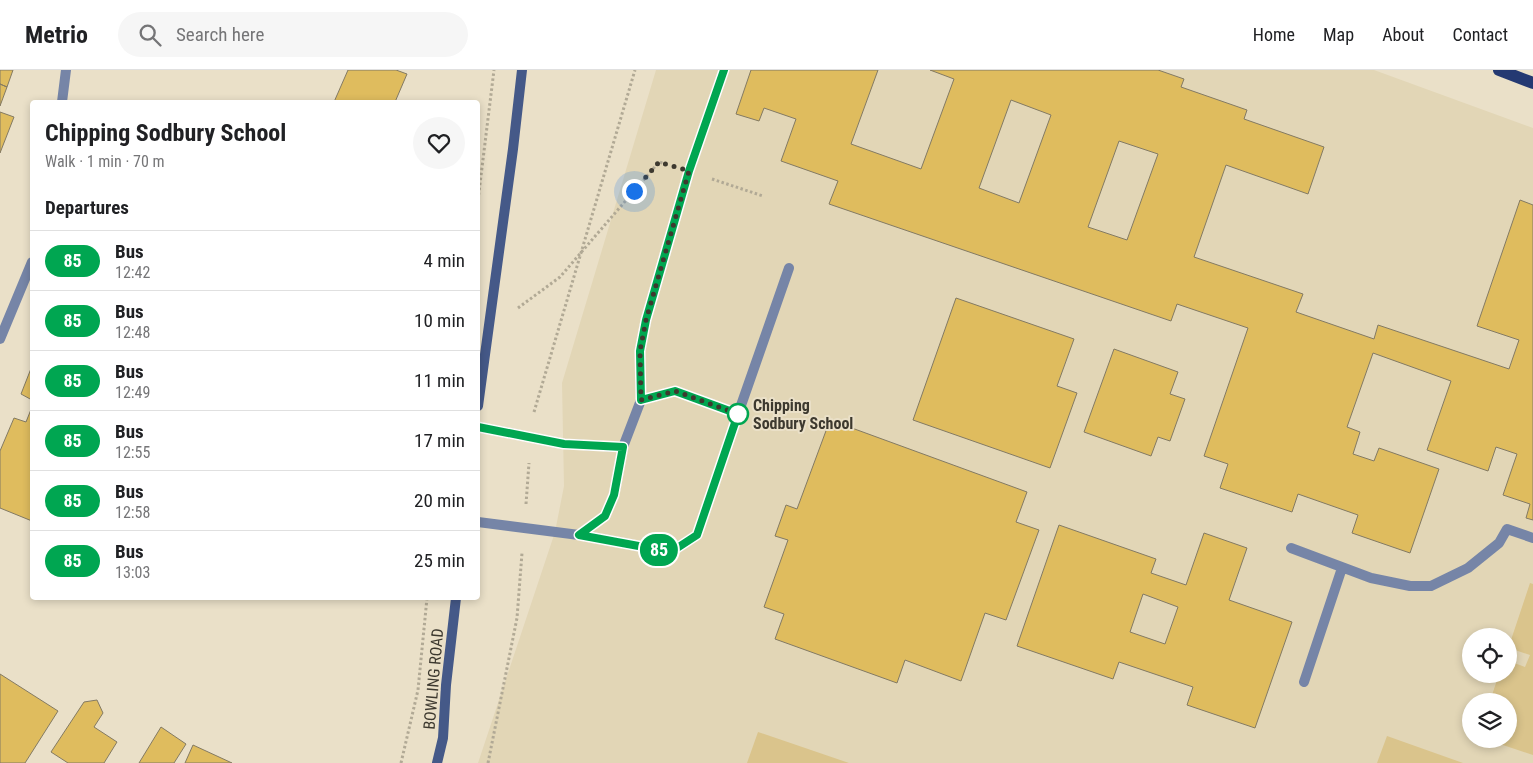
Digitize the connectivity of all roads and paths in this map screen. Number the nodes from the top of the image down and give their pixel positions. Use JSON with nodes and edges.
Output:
{"nodes":[{"id":1,"x":66,"y":70,"type":"edge"},
{"id":2,"x":494,"y":70,"type":"edge"},
{"id":3,"x":522,"y":70,"type":"edge"},
{"id":4,"x":724,"y":70,"type":"edge"},
{"id":5,"x":1499,"y":70,"type":"edge"},
{"id":6,"x":1533,"y":83,"type":"edge"},
{"id":7,"x":62,"y":100,"type":"edge"},
{"id":8,"x":689,"y":171,"type":"junction"},
{"id":9,"x":480,"y":184,"type":"edge"},
{"id":10,"x":763,"y":196,"type":"dead end"},
{"id":11,"x":30,"y":267,"type":"edge"},
{"id":12,"x":789,"y":268,"type":"dead end"},
{"id":13,"x":491,"y":306,"type":"junction"},
{"id":14,"x":0,"y":308,"type":"edge"},
{"id":15,"x":11,"y":313,"type":"junction"},
{"id":16,"x":0,"y":338,"type":"edge"},
{"id":17,"x":480,"y":391,"type":"edge"},
{"id":18,"x":641,"y":400,"type":"junction"},
{"id":19,"x":738,"y":414,"type":"junction"},
{"id":20,"x":480,"y":427,"type":"edge"},
{"id":21,"x":623,"y":447,"type":"junction"},
{"id":22,"x":480,"y":522,"type":"edge"},
{"id":23,"x":579,"y":535,"type":"junction"},
{"id":24,"x":1533,"y":538,"type":"edge"},
{"id":25,"x":1291,"y":548,"type":"dead end"},
{"id":26,"x":1342,"y":568,"type":"junction"},
{"id":27,"x":426,"y":600,"type":"edge"},
{"id":28,"x":456,"y":600,"type":"edge"},
{"id":29,"x":1304,"y":682,"type":"dead end"},
{"id":30,"x":401,"y":763,"type":"edge"},
{"id":31,"x":437,"y":763,"type":"edge"}],
"edges":[{"from":1,"to":7,"type":"street"},
{"from":2,"to":9,"type":"path"},
{"from":3,"to":13,"type":"street"},
{"from":4,"to":8,"type":"street"},
{"from":5,"to":6,"type":"main road"},
{"from":8,"to":10,"type":"path"},
{"from":8,"to":13,"type":"path"},
{"from":8,"to":18,"type":"street"},
{"from":11,"to":15,"type":"street"},
{"from":12,"to":19,"type":"street"},
{"from":13,"to":17,"type":"street"},
{"from":14,"to":15,"type":"street"},
{"from":15,"to":16,"type":"street"},
{"from":18,"to":19,"type":"street"},
{"from":18,"to":21,"type":"street"},
{"from":19,"to":23,"type":"street"},
{"from":20,"to":21,"type":"street"},
{"from":21,"to":23,"type":"street"},
{"from":22,"to":23,"type":"street"},
{"from":24,"to":26,"type":"street"},
{"from":25,"to":26,"type":"street"},
{"from":26,"to":29,"type":"street"},
{"from":27,"to":30,"type":"path"},
{"from":28,"to":31,"type":"street","name":"BOWLING ROAD"}]}
